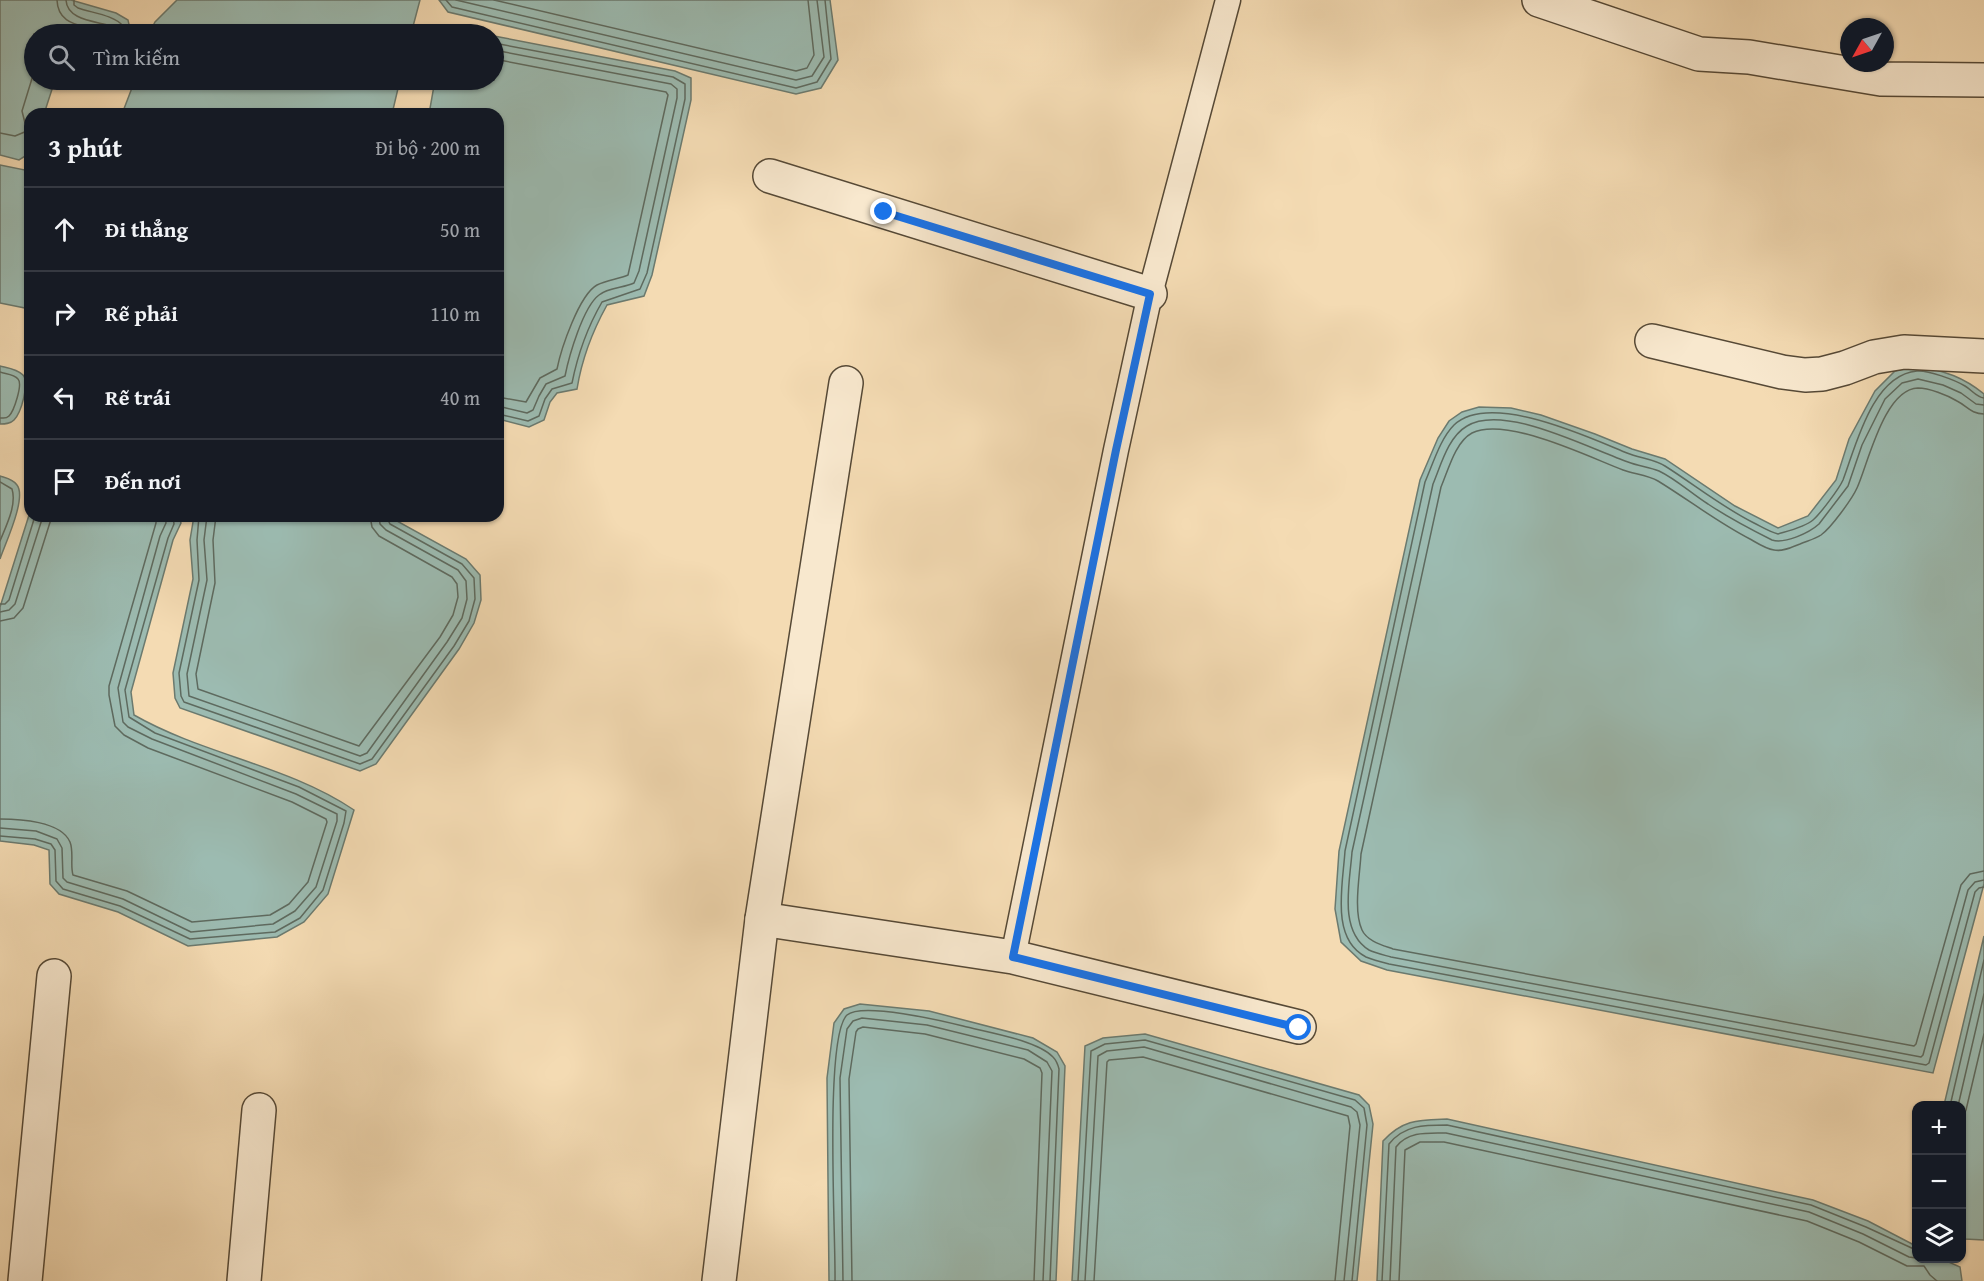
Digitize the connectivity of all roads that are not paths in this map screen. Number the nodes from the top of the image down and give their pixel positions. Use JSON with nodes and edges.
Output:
{"nodes":[{"id":1,"x":1228,"y":0,"type":"edge"},
{"id":2,"x":1539,"y":0,"type":"edge"},
{"id":3,"x":1984,"y":80,"type":"edge"},
{"id":4,"x":770,"y":176,"type":"dead end"},
{"id":5,"x":1150,"y":294,"type":"junction"},
{"id":6,"x":1652,"y":341,"type":"dead end"},
{"id":7,"x":1984,"y":356,"type":"edge"},
{"id":8,"x":846,"y":383,"type":"dead end"},
{"id":9,"x":762,"y":919,"type":"junction"},
{"id":10,"x":1013,"y":957,"type":"junction"},
{"id":11,"x":54,"y":976,"type":"dead end"},
{"id":12,"x":1299,"y":1028,"type":"dead end"},
{"id":13,"x":259,"y":1110,"type":"dead end"},
{"id":14,"x":25,"y":1281,"type":"edge"},
{"id":15,"x":244,"y":1281,"type":"edge"},
{"id":16,"x":719,"y":1281,"type":"edge"}],
"edges":[{"from":1,"to":5,"type":"lane"},
{"from":2,"to":3,"type":"street"},
{"from":4,"to":5,"type":"street"},
{"from":5,"to":10,"type":"lane"},
{"from":6,"to":7,"type":"street"},
{"from":8,"to":9,"type":"street"},
{"from":9,"to":10,"type":"street"},
{"from":9,"to":16,"type":"street"},
{"from":10,"to":12,"type":"street"},
{"from":11,"to":14,"type":"street"},
{"from":13,"to":15,"type":"street"}]}
